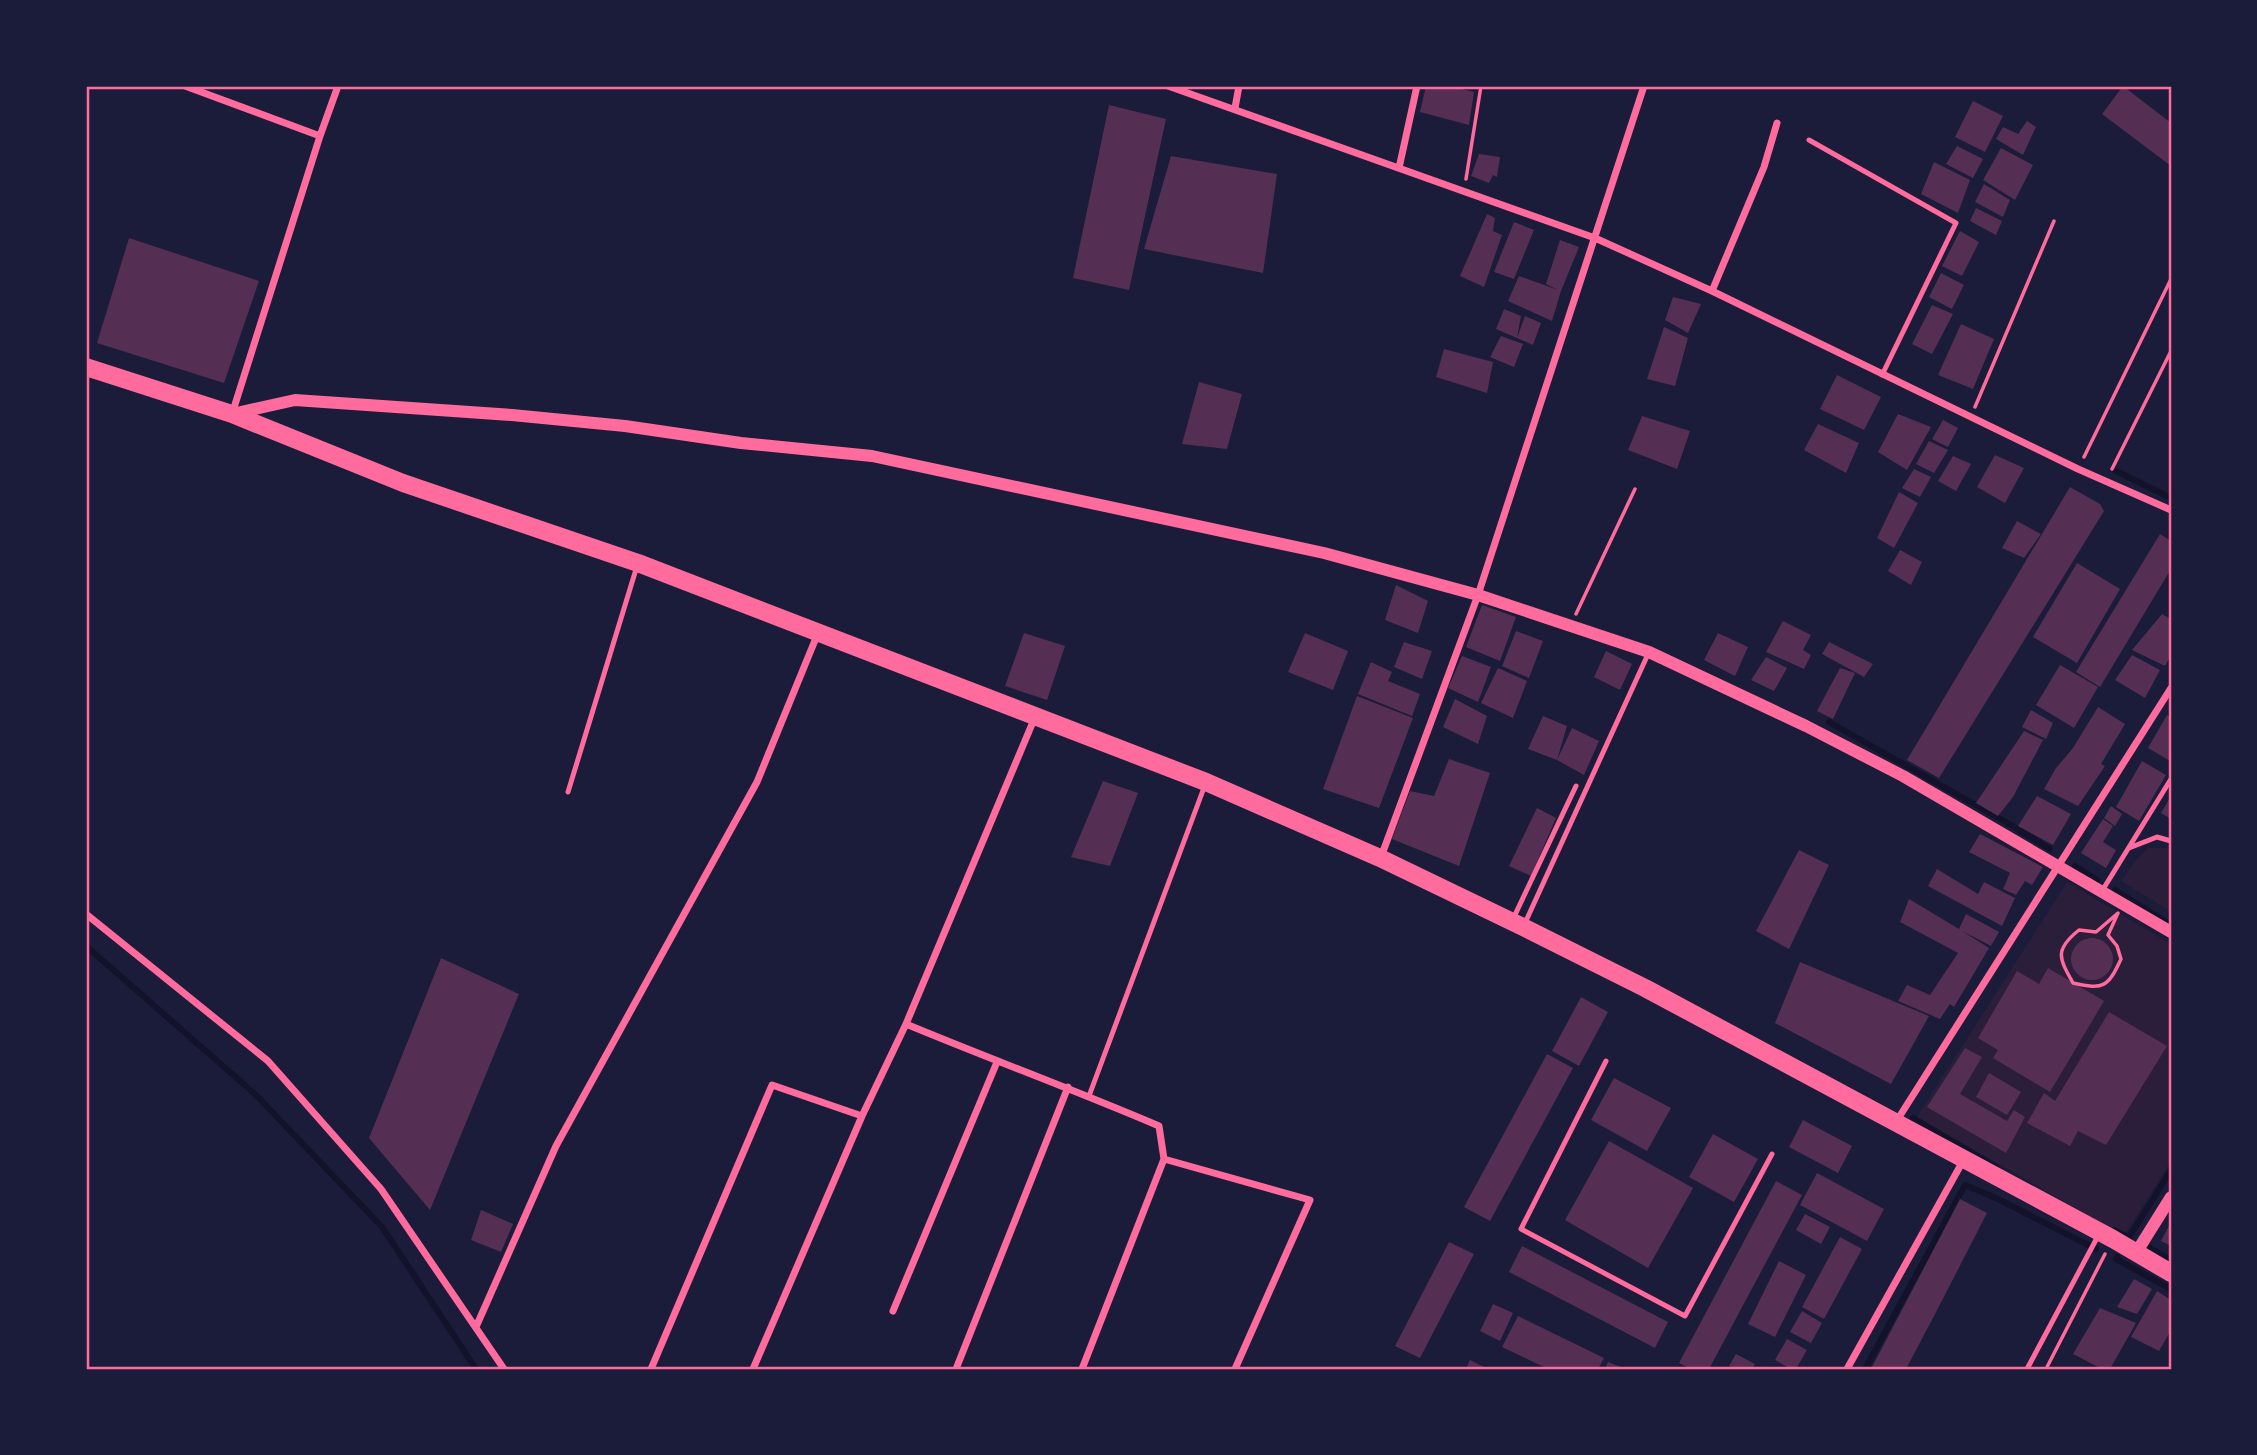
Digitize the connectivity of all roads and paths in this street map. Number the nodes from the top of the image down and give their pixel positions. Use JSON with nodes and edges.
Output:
{"nodes":[{"id":1,"x":185,"y":86,"type":"edge"},
{"id":2,"x":338,"y":86,"type":"edge"},
{"id":3,"x":1168,"y":86,"type":"edge"},
{"id":4,"x":1240,"y":86,"type":"edge"},
{"id":5,"x":1416,"y":86,"type":"edge"},
{"id":6,"x":1481,"y":86,"type":"edge"},
{"id":7,"x":1644,"y":86,"type":"edge"},
{"id":8,"x":1235,"y":108,"type":"junction"},
{"id":9,"x":1777,"y":123,"type":"dead end"},
{"id":10,"x":320,"y":136,"type":"junction"},
{"id":11,"x":1809,"y":140,"type":"dead end"},
{"id":12,"x":1399,"y":168,"type":"junction"},
{"id":13,"x":1464,"y":192,"type":"junction"},
{"id":14,"x":2054,"y":221,"type":"dead end"},
{"id":15,"x":1594,"y":238,"type":"junction"},
{"id":16,"x":2171,"y":279,"type":"edge"},
{"id":17,"x":1712,"y":291,"type":"junction"},
{"id":18,"x":2171,"y":351,"type":"edge"},
{"id":19,"x":86,"y":369,"type":"edge"},
{"id":20,"x":1882,"y":375,"type":"junction"},
{"id":21,"x":232,"y":414,"type":"junction"},
{"id":22,"x":1971,"y":415,"type":"junction"},
{"id":23,"x":2078,"y":469,"type":"junction"},
{"id":24,"x":2106,"y":480,"type":"junction"},
{"id":25,"x":1635,"y":489,"type":"dead end"},
{"id":26,"x":2171,"y":510,"type":"edge"},
{"id":27,"x":638,"y":563,"type":"junction"},
{"id":28,"x":1478,"y":595,"type":"junction"},
{"id":29,"x":1571,"y":625,"type":"junction"},
{"id":30,"x":818,"y":633,"type":"junction"},
{"id":31,"x":1649,"y":652,"type":"junction"},
{"id":32,"x":2171,"y":688,"type":"edge"},
{"id":33,"x":1036,"y":717,"type":"junction"},
{"id":34,"x":2171,"y":779,"type":"edge"},
{"id":35,"x":1206,"y":782,"type":"junction"},
{"id":36,"x":1576,"y":786,"type":"dead end"},
{"id":37,"x":568,"y":792,"type":"dead end"},
{"id":38,"x":2171,"y":841,"type":"edge"},
{"id":39,"x":2129,"y":848,"type":"junction"},
{"id":40,"x":1380,"y":858,"type":"junction"},
{"id":41,"x":2057,"y":866,"type":"junction"},
{"id":42,"x":2102,"y":891,"type":"junction"},
{"id":43,"x":86,"y":914,"type":"edge"},
{"id":44,"x":1517,"y":924,"type":"junction"},
{"id":45,"x":2171,"y":932,"type":"edge"},
{"id":46,"x":2073,"y":983,"type":"joint"},
{"id":47,"x":906,"y":1024,"type":"junction"},
{"id":48,"x":1606,"y":1060,"type":"dead end"},
{"id":49,"x":997,"y":1062,"type":"junction"},
{"id":50,"x":1068,"y":1087,"type":"junction"},
{"id":51,"x":1089,"y":1096,"type":"junction"},
{"id":52,"x":862,"y":1116,"type":"junction"},
{"id":53,"x":1895,"y":1123,"type":"junction"},
{"id":54,"x":1772,"y":1154,"type":"dead end"},
{"id":55,"x":1164,"y":1159,"type":"junction"},
{"id":56,"x":1964,"y":1161,"type":"junction"},
{"id":57,"x":2171,"y":1197,"type":"edge"},
{"id":58,"x":2106,"y":1236,"type":"junction"},
{"id":59,"x":2136,"y":1253,"type":"junction"},
{"id":60,"x":2171,"y":1273,"type":"edge"},
{"id":61,"x":893,"y":1311,"type":"dead end"},
{"id":62,"x":476,"y":1327,"type":"junction"},
{"id":63,"x":505,"y":1369,"type":"edge"},
{"id":64,"x":651,"y":1369,"type":"edge"},
{"id":65,"x":753,"y":1369,"type":"edge"},
{"id":66,"x":956,"y":1369,"type":"edge"},
{"id":67,"x":1082,"y":1369,"type":"edge"},
{"id":68,"x":1235,"y":1369,"type":"edge"},
{"id":69,"x":1847,"y":1369,"type":"edge"},
{"id":70,"x":2027,"y":1369,"type":"edge"},
{"id":71,"x":2046,"y":1369,"type":"edge"}],
"edges":[{"from":1,"to":10,"type":"street"},
{"from":2,"to":10,"type":"street"},
{"from":3,"to":8,"type":"street"},
{"from":4,"to":8,"type":"street"},
{"from":5,"to":12,"type":"street"},
{"from":6,"to":13,"type":"path"},
{"from":7,"to":15,"type":"street"},
{"from":8,"to":12,"type":"street"},
{"from":9,"to":17,"type":"street"},
{"from":10,"to":21,"type":"street"},
{"from":11,"to":20,"type":"lane"},
{"from":12,"to":13,"type":"street"},
{"from":13,"to":15,"type":"street"},
{"from":14,"to":22,"type":"path"},
{"from":15,"to":17,"type":"street"},
{"from":15,"to":28,"type":"street"},
{"from":16,"to":23,"type":"path"},
{"from":17,"to":20,"type":"street"},
{"from":18,"to":24,"type":"path"},
{"from":19,"to":21,"type":"main road"},
{"from":20,"to":22,"type":"street"},
{"from":21,"to":27,"type":"main road"},
{"from":21,"to":28,"type":"street"},
{"from":22,"to":23,"type":"street"},
{"from":23,"to":24,"type":"street"},
{"from":24,"to":26,"type":"street"},
{"from":25,"to":29,"type":"path"},
{"from":27,"to":30,"type":"main road"},
{"from":27,"to":37,"type":"lane"},
{"from":28,"to":29,"type":"street"},
{"from":28,"to":40,"type":"street"},
{"from":29,"to":31,"type":"street"},
{"from":30,"to":33,"type":"main road"},
{"from":30,"to":62,"type":"street"},
{"from":31,"to":41,"type":"street"},
{"from":31,"to":44,"type":"lane"},
{"from":32,"to":41,"type":"street"},
{"from":33,"to":35,"type":"main road"},
{"from":33,"to":47,"type":"street"},
{"from":34,"to":39,"type":"lane"},
{"from":35,"to":40,"type":"main road"},
{"from":35,"to":51,"type":"lane"},
{"from":36,"to":44,"type":"lane"},
{"from":38,"to":39,"type":"lane"},
{"from":39,"to":42,"type":"lane"},
{"from":40,"to":44,"type":"main road"},
{"from":41,"to":42,"type":"street"},
{"from":41,"to":53,"type":"street"},
{"from":42,"to":45,"type":"street"},
{"from":43,"to":62,"type":"street"},
{"from":44,"to":53,"type":"main road"},
{"from":46,"to":46,"type":"path"},
{"from":47,"to":49,"type":"street"},
{"from":47,"to":52,"type":"street"},
{"from":48,"to":54,"type":"lane"},
{"from":49,"to":50,"type":"street"},
{"from":49,"to":61,"type":"street"},
{"from":50,"to":51,"type":"street"},
{"from":50,"to":66,"type":"street"},
{"from":51,"to":55,"type":"street"},
{"from":52,"to":64,"type":"street"},
{"from":52,"to":65,"type":"street"},
{"from":53,"to":56,"type":"main road"},
{"from":55,"to":67,"type":"street"},
{"from":55,"to":68,"type":"street"},
{"from":56,"to":58,"type":"main road"},
{"from":56,"to":69,"type":"street"},
{"from":57,"to":59,"type":"street"},
{"from":58,"to":59,"type":"main road"},
{"from":58,"to":70,"type":"lane"},
{"from":58,"to":71,"type":"path"},
{"from":59,"to":60,"type":"main road"},
{"from":62,"to":63,"type":"street"}]}
